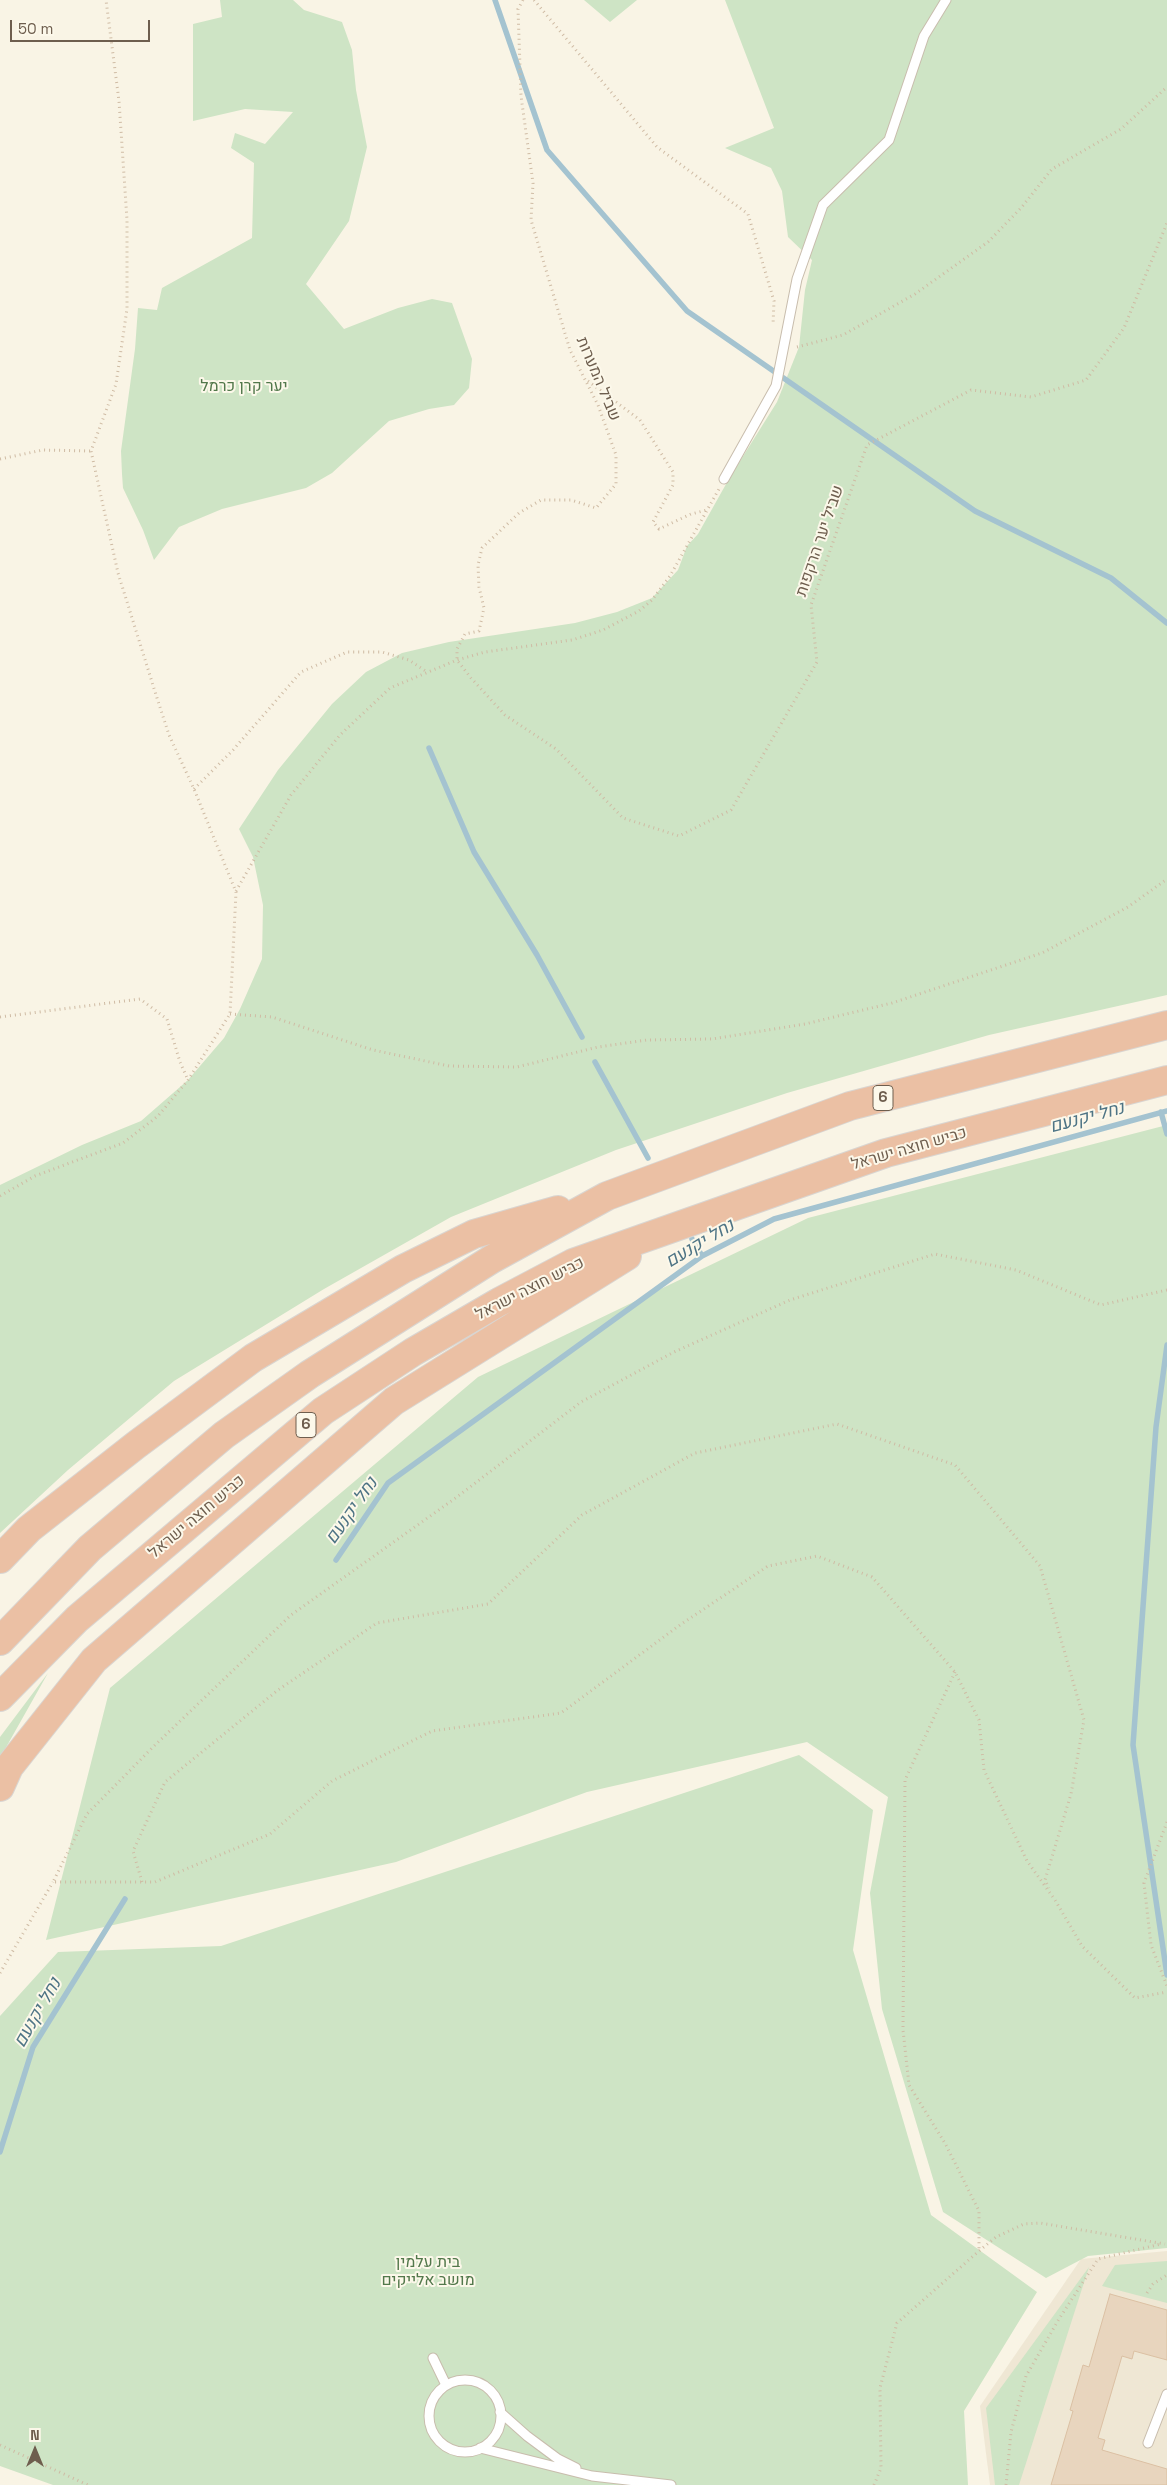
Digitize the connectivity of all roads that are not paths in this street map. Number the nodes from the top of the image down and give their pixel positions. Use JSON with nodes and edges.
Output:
{"nodes":[{"id":1,"x":946,"y":0,"type":"edge"},
{"id":2,"x":724,"y":479,"type":"road end"},
{"id":3,"x":1167,"y":1025,"type":"edge"},
{"id":4,"x":1167,"y":1080,"type":"edge"},
{"id":5,"x":607,"y":1196,"type":"junction"},
{"id":6,"x":665,"y":1233,"type":"junction"},
{"id":7,"x":0,"y":1559,"type":"edge"},
{"id":8,"x":0,"y":1641,"type":"edge"},
{"id":9,"x":0,"y":1697,"type":"edge"},
{"id":10,"x":0,"y":1787,"type":"edge"},
{"id":11,"x":433,"y":2358,"type":"dead end"},
{"id":12,"x":446,"y":2385,"type":"junction"},
{"id":13,"x":1167,"y":2394,"type":"edge"},
{"id":14,"x":500,"y":2412,"type":"junction"},
{"id":15,"x":1148,"y":2443,"type":"dead end"},
{"id":16,"x":480,"y":2448,"type":"junction"},
{"id":17,"x":592,"y":2476,"type":"junction"},
{"id":18,"x":671,"y":2485,"type":"edge"}],
"edges":[{"from":1,"to":2,"type":"lane"},
{"from":3,"to":5,"type":"highway","number":"6"},
{"from":4,"to":6,"type":"highway","name":"כביש חוצה ישראל","number":"6"},
{"from":5,"to":7,"type":"highway"},
{"from":5,"to":8,"type":"highway","number":"6"},
{"from":6,"to":9,"type":"highway","name":"כביש חוצה ישראל","number":"6"},
{"from":6,"to":10,"type":"highway"},
{"from":11,"to":12,"type":"lane"},
{"from":12,"to":14,"type":"lane"},
{"from":12,"to":16,"type":"lane"},
{"from":13,"to":15,"type":"lane"},
{"from":14,"to":16,"type":"lane"},
{"from":14,"to":17,"type":"lane"},
{"from":16,"to":17,"type":"lane"},
{"from":17,"to":18,"type":"lane"}]}
